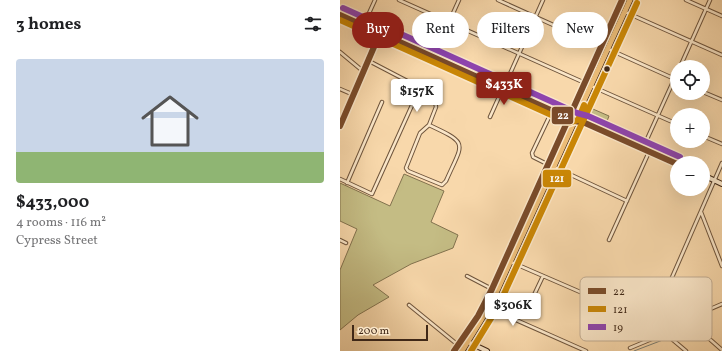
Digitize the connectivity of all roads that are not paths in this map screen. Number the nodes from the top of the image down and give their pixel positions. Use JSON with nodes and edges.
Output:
{"nodes":[{"id":1,"x":375,"y":0,"type":"edge"},
{"id":2,"x":399,"y":0,"type":"edge"},
{"id":3,"x":459,"y":0,"type":"edge"},
{"id":4,"x":498,"y":0,"type":"edge"},
{"id":5,"x":543,"y":0,"type":"edge"},
{"id":6,"x":623,"y":0,"type":"edge"},
{"id":7,"x":630,"y":0,"type":"edge"},
{"id":8,"x":686,"y":0,"type":"edge"},
{"id":9,"x":710,"y":0,"type":"edge"},
{"id":10,"x":706,"y":9,"type":"junction"},
{"id":11,"x":340,"y":10,"type":"edge"},
{"id":12,"x":370,"y":12,"type":"edge"},
{"id":13,"x":426,"y":12,"type":"edge"},
{"id":14,"x":454,"y":12,"type":"edge"},
{"id":15,"x":525,"y":12,"type":"edge"},
{"id":16,"x":538,"y":12,"type":"edge"},
{"id":17,"x":624,"y":12,"type":"junction"},
{"id":18,"x":340,"y":15,"type":"edge"},
{"id":19,"x":722,"y":16,"type":"edge"},
{"id":20,"x":352,"y":17,"type":"edge"},
{"id":21,"x":352,"y":20,"type":"edge"},
{"id":22,"x":618,"y":27,"type":"junction"},
{"id":23,"x":469,"y":31,"type":"edge"},
{"id":24,"x":608,"y":40,"type":"edge"},
{"id":25,"x":404,"y":42,"type":"edge"},
{"id":26,"x":692,"y":42,"type":"junction"},
{"id":27,"x":608,"y":43,"type":"edge"},
{"id":28,"x":374,"y":48,"type":"edge"},
{"id":29,"x":437,"y":48,"type":"edge"},
{"id":30,"x":521,"y":48,"type":"edge"},
{"id":31,"x":605,"y":48,"type":"joint"},
{"id":32,"x":340,"y":52,"type":"edge"},
{"id":33,"x":519,"y":53,"type":"junction"},
{"id":34,"x":434,"y":55,"type":"junction"},
{"id":35,"x":722,"y":55,"type":"edge"},
{"id":36,"x":683,"y":60,"type":"edge"},
{"id":37,"x":368,"y":61,"type":"junction"},
{"id":38,"x":364,"y":72,"type":"junction"},
{"id":39,"x":670,"y":76,"type":"edge"},
{"id":40,"x":588,"y":85,"type":"junction"},
{"id":41,"x":504,"y":87,"type":"junction"},
{"id":42,"x":340,"y":89,"type":"edge"},
{"id":43,"x":418,"y":90,"type":"junction"},
{"id":44,"x":670,"y":91,"type":"edge"},
{"id":45,"x":354,"y":95,"type":"junction"},
{"id":46,"x":710,"y":95,"type":"edge"},
{"id":47,"x":722,"y":100,"type":"edge"},
{"id":48,"x":382,"y":102,"type":"dead end"},
{"id":49,"x":538,"y":102,"type":"junction"},
{"id":50,"x":552,"y":110,"type":"junction"},
{"id":51,"x":658,"y":116,"type":"junction"},
{"id":52,"x":490,"y":117,"type":"dead end"},
{"id":53,"x":575,"y":118,"type":"junction"},
{"id":54,"x":670,"y":121,"type":"edge"},
{"id":55,"x":429,"y":125,"type":"junction"},
{"id":56,"x":340,"y":126,"type":"edge"},
{"id":57,"x":710,"y":139,"type":"edge"},
{"id":58,"x":722,"y":144,"type":"edge"},
{"id":59,"x":643,"y":148,"type":"junction"},
{"id":60,"x":650,"y":151,"type":"junction"},
{"id":61,"x":670,"y":161,"type":"edge"},
{"id":62,"x":722,"y":163,"type":"edge"},
{"id":63,"x":551,"y":166,"type":"junction"},
{"id":64,"x":710,"y":178,"type":"edge"},
{"id":65,"x":340,"y":180,"type":"edge"},
{"id":66,"x":714,"y":180,"type":"junction"},
{"id":67,"x":347,"y":183,"type":"junction"},
{"id":68,"x":722,"y":184,"type":"edge"},
{"id":69,"x":627,"y":201,"type":"junction"},
{"id":70,"x":700,"y":211,"type":"junction"},
{"id":71,"x":340,"y":240,"type":"edge"},
{"id":72,"x":609,"y":240,"type":"dead end"},
{"id":73,"x":346,"y":243,"type":"dead end"},
{"id":74,"x":720,"y":257,"type":"edge"},
{"id":75,"x":508,"y":260,"type":"junction"},
{"id":76,"x":722,"y":266,"type":"edge"},
{"id":77,"x":467,"y":276,"type":"dead end"},
{"id":78,"x":543,"y":276,"type":"junction"},
{"id":79,"x":672,"y":277,"type":"edge"},
{"id":80,"x":492,"y":289,"type":"junction"},
{"id":81,"x":580,"y":292,"type":"edge"},
{"id":82,"x":409,"y":304,"type":"dead end"},
{"id":83,"x":722,"y":304,"type":"edge"},
{"id":84,"x":489,"y":308,"type":"junction"},
{"id":85,"x":712,"y":308,"type":"edge"},
{"id":86,"x":526,"y":312,"type":"dead end"},
{"id":87,"x":466,"y":340,"type":"junction"},
{"id":88,"x":647,"y":341,"type":"edge"},
{"id":89,"x":675,"y":341,"type":"edge"},
{"id":90,"x":712,"y":341,"type":"edge"},
{"id":91,"x":459,"y":346,"type":"junction"},
{"id":92,"x":630,"y":348,"type":"dead end"},
{"id":93,"x":722,"y":350,"type":"edge"},
{"id":94,"x":454,"y":351,"type":"edge"},
{"id":95,"x":462,"y":351,"type":"edge"},
{"id":96,"x":487,"y":351,"type":"edge"},
{"id":97,"x":586,"y":351,"type":"edge"},
{"id":98,"x":686,"y":351,"type":"edge"}],
"edges":[{"from":1,"to":12,"type":"street"},
{"from":2,"to":13,"type":"street"},
{"from":3,"to":14,"type":"street"},
{"from":4,"to":15,"type":"street"},
{"from":5,"to":16,"type":"street"},
{"from":6,"to":22,"type":"main road"},
{"from":6,"to":24,"type":"highway"},
{"from":7,"to":17,"type":"highway"},
{"from":8,"to":10,"type":"street"},
{"from":9,"to":10,"type":"street"},
{"from":10,"to":19,"type":"street"},
{"from":10,"to":26,"type":"street"},
{"from":11,"to":20,"type":"main road"},
{"from":17,"to":22,"type":"highway"},
{"from":17,"to":26,"type":"street"},
{"from":18,"to":21,"type":"main road"},
{"from":22,"to":27,"type":"highway"},
{"from":23,"to":33,"type":"street"},
{"from":25,"to":34,"type":"main road"},
{"from":26,"to":35,"type":"street"},
{"from":26,"to":36,"type":"street"},
{"from":28,"to":37,"type":"street"},
{"from":29,"to":34,"type":"street"},
{"from":30,"to":33,"type":"street"},
{"from":31,"to":39,"type":"street"},
{"from":31,"to":40,"type":"highway"},
{"from":32,"to":38,"type":"street"},
{"from":33,"to":40,"type":"street"},
{"from":33,"to":41,"type":"street"},
{"from":34,"to":41,"type":"main road"},
{"from":37,"to":38,"type":"street"},
{"from":37,"to":43,"type":"street"},
{"from":38,"to":45,"type":"street"},
{"from":40,"to":51,"type":"street"},
{"from":40,"to":53,"type":"highway"},
{"from":41,"to":49,"type":"main road"},
{"from":41,"to":52,"type":"street"},
{"from":42,"to":45,"type":"street"},
{"from":43,"to":55,"type":"street"},
{"from":43,"to":67,"type":"street"},
{"from":44,"to":51,"type":"street"},
{"from":45,"to":56,"type":"street"},
{"from":46,"to":47,"type":"street"},
{"from":48,"to":67,"type":"street"},
{"from":49,"to":50,"type":"main road"},
{"from":49,"to":53,"type":"main road"},
{"from":50,"to":53,"type":"main road"},
{"from":50,"to":63,"type":"street"},
{"from":51,"to":54,"type":"street"},
{"from":51,"to":59,"type":"street"},
{"from":53,"to":59,"type":"street"},
{"from":53,"to":63,"type":"highway"},
{"from":55,"to":55,"type":"street"},
{"from":57,"to":58,"type":"street"},
{"from":59,"to":60,"type":"street"},
{"from":60,"to":61,"type":"street"},
{"from":60,"to":69,"type":"street"},
{"from":62,"to":66,"type":"street"},
{"from":63,"to":69,"type":"street"},
{"from":63,"to":75,"type":"highway"},
{"from":64,"to":66,"type":"street"},
{"from":65,"to":67,"type":"street"},
{"from":66,"to":68,"type":"street"},
{"from":66,"to":70,"type":"street"},
{"from":69,"to":72,"type":"street"},
{"from":70,"to":74,"type":"street"},
{"from":70,"to":79,"type":"street"},
{"from":71,"to":73,"type":"street"},
{"from":74,"to":76,"type":"street"},
{"from":75,"to":78,"type":"street"},
{"from":75,"to":80,"type":"highway"},
{"from":75,"to":84,"type":"highway"},
{"from":77,"to":80,"type":"street"},
{"from":78,"to":81,"type":"street"},
{"from":78,"to":86,"type":"street"},
{"from":80,"to":87,"type":"highway"},
{"from":82,"to":91,"type":"street"},
{"from":83,"to":85,"type":"street"},
{"from":84,"to":87,"type":"highway"},
{"from":84,"to":97,"type":"street"},
{"from":87,"to":91,"type":"highway"},
{"from":87,"to":95,"type":"highway"},
{"from":87,"to":96,"type":"street"},
{"from":88,"to":92,"type":"street"},
{"from":89,"to":98,"type":"street"},
{"from":90,"to":93,"type":"street"},
{"from":91,"to":94,"type":"highway"}]}
